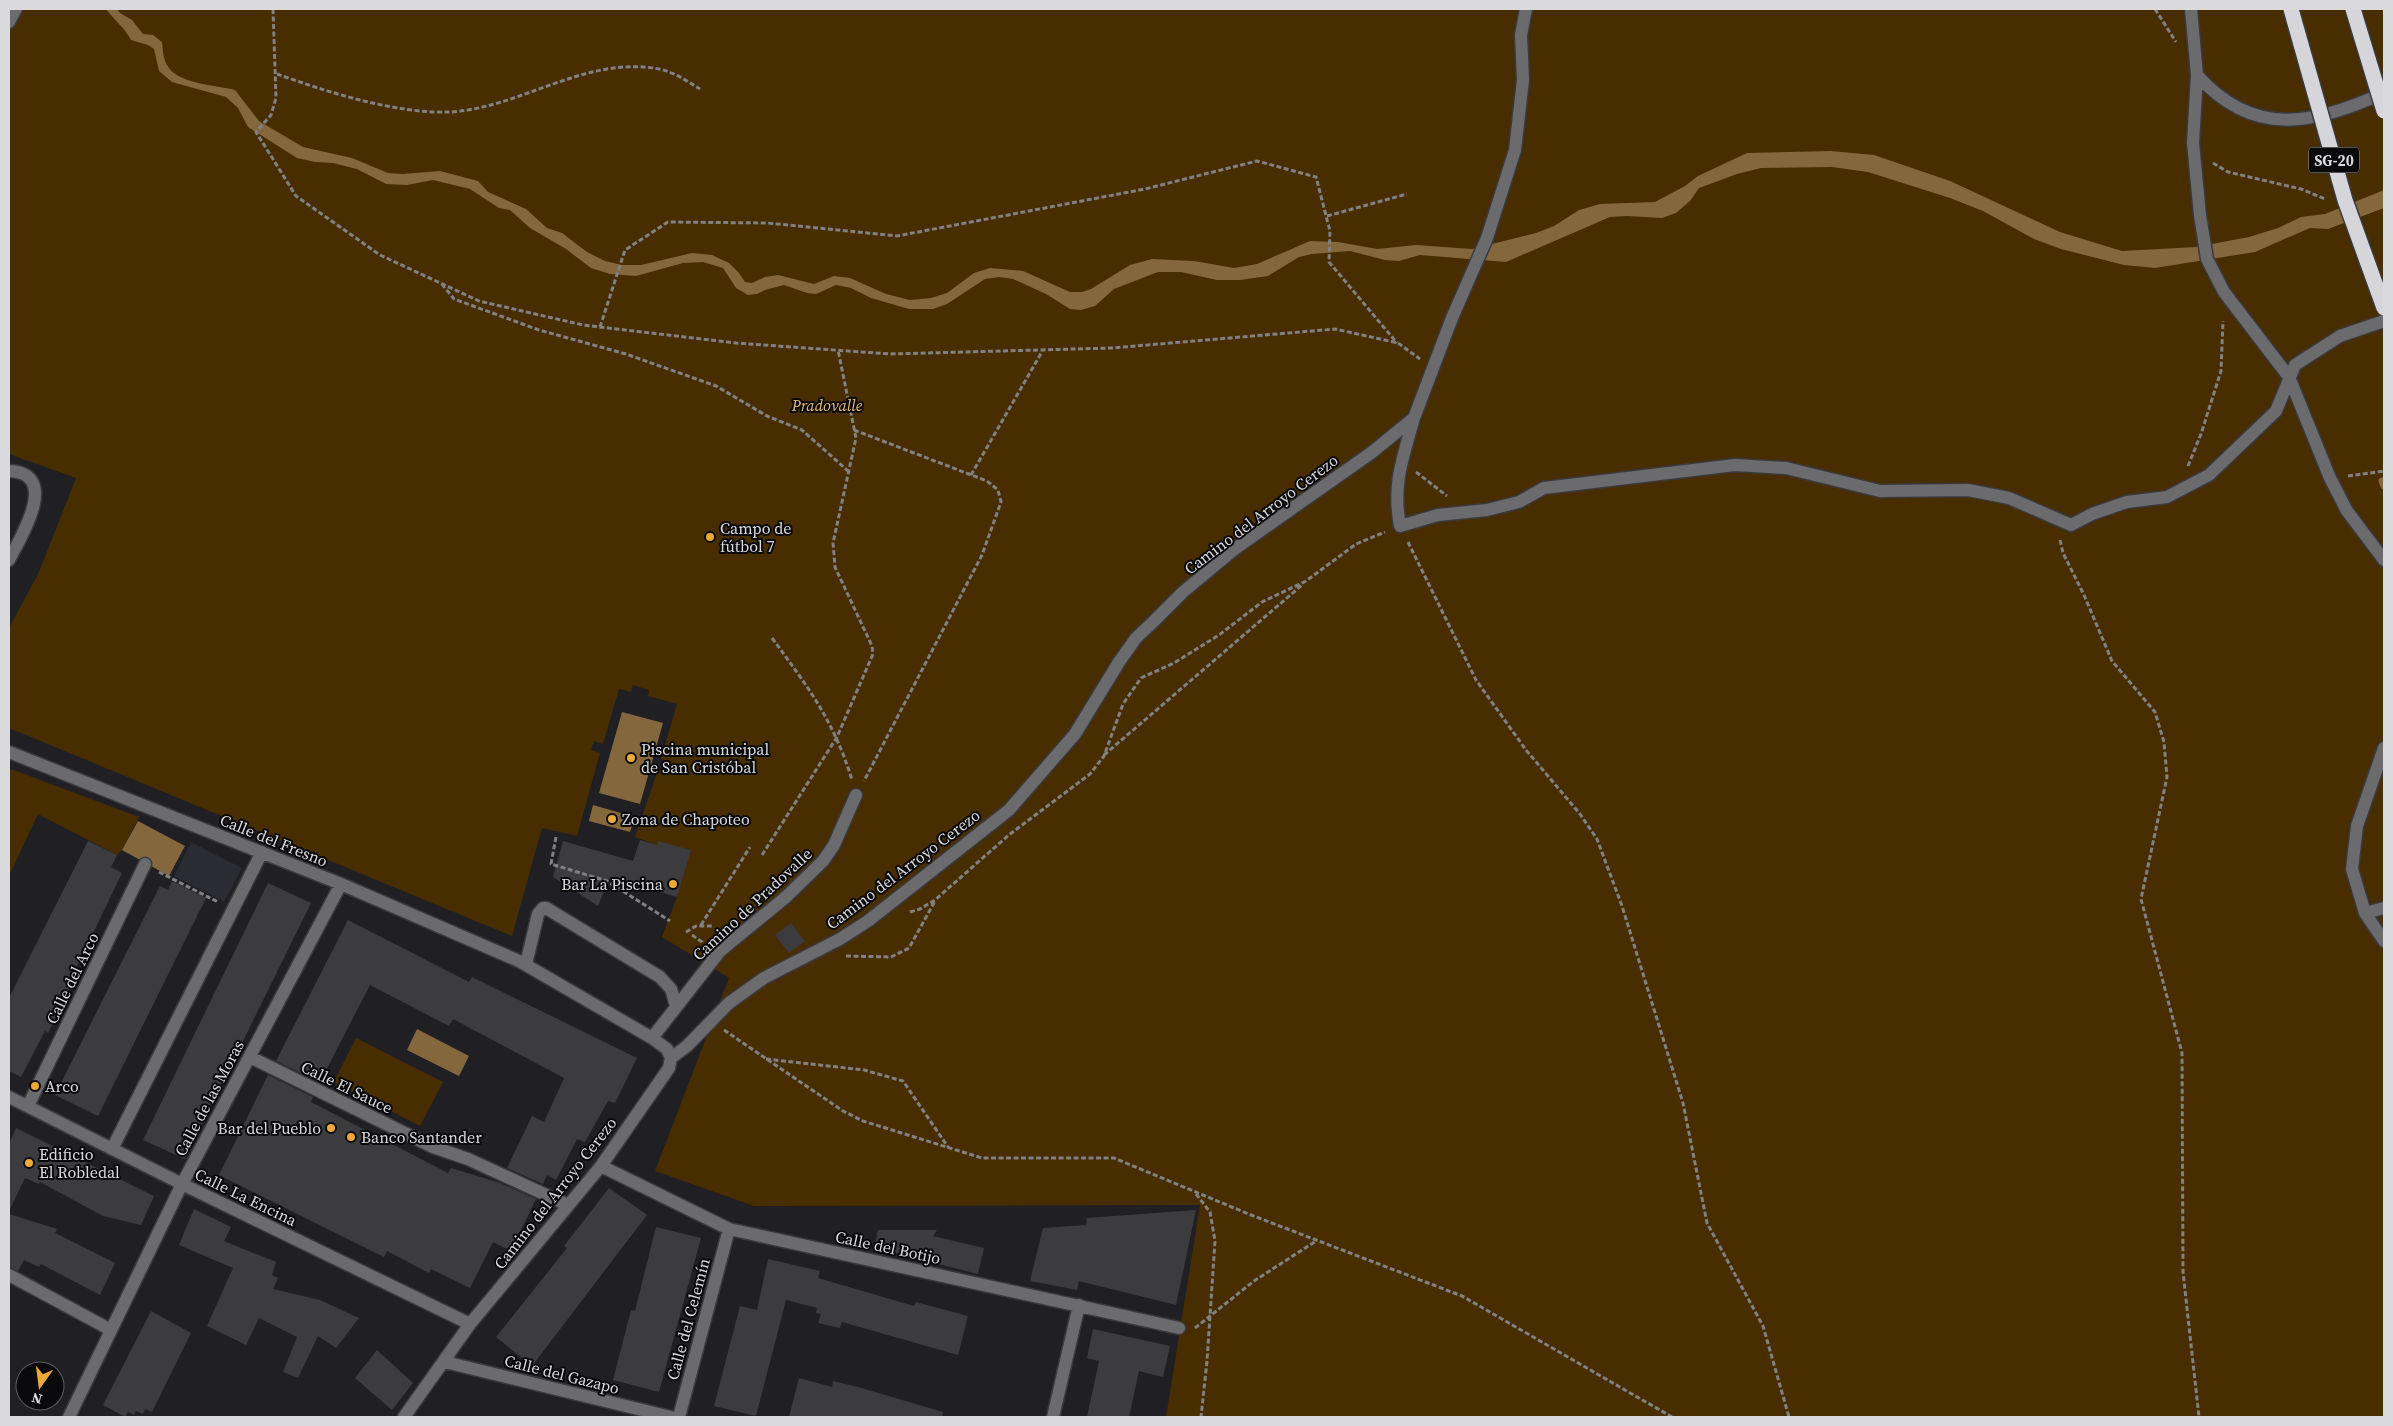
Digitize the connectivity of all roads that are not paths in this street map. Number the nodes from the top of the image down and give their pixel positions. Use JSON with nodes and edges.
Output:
{"nodes":[{"id":1,"x":16,"y":9,"type":"edge"},
{"id":2,"x":1526,"y":9,"type":"edge"},
{"id":3,"x":2191,"y":9,"type":"edge"},
{"id":4,"x":2291,"y":9,"type":"edge"},
{"id":5,"x":2353,"y":9,"type":"edge"},
{"id":6,"x":9,"y":22,"type":"edge"},
{"id":7,"x":2197,"y":74,"type":"junction"},
{"id":8,"x":2384,"y":93,"type":"edge"},
{"id":9,"x":2384,"y":111,"type":"edge"},
{"id":10,"x":2384,"y":308,"type":"edge"},
{"id":11,"x":2384,"y":321,"type":"edge"},
{"id":12,"x":2289,"y":377,"type":"junction"},
{"id":13,"x":1414,"y":418,"type":"junction"},
{"id":14,"x":9,"y":471,"type":"edge"},
{"id":15,"x":9,"y":560,"type":"edge"},
{"id":16,"x":2384,"y":560,"type":"edge"},
{"id":17,"x":2384,"y":748,"type":"edge"},
{"id":18,"x":9,"y":752,"type":"edge"},
{"id":19,"x":856,"y":795,"type":"road end"},
{"id":20,"x":262,"y":852,"type":"junction"},
{"id":21,"x":145,"y":864,"type":"dead end"},
{"id":22,"x":341,"y":884,"type":"junction"},
{"id":23,"x":2384,"y":908,"type":"edge"},
{"id":24,"x":2365,"y":913,"type":"junction"},
{"id":25,"x":2384,"y":941,"type":"edge"},
{"id":26,"x":526,"y":964,"type":"junction"},
{"id":27,"x":676,"y":1006,"type":"junction"},
{"id":28,"x":652,"y":1038,"type":"junction"},
{"id":29,"x":250,"y":1056,"type":"junction"},
{"id":30,"x":671,"y":1058,"type":"junction"},
{"id":31,"x":9,"y":1097,"type":"edge"},
{"id":32,"x":28,"y":1106,"type":"junction"},
{"id":33,"x":112,"y":1149,"type":"junction"},
{"id":34,"x":601,"y":1166,"type":"junction"},
{"id":35,"x":182,"y":1184,"type":"junction"},
{"id":36,"x":568,"y":1205,"type":"junction"},
{"id":37,"x":729,"y":1229,"type":"junction"},
{"id":38,"x":9,"y":1275,"type":"edge"},
{"id":39,"x":1079,"y":1305,"type":"junction"},
{"id":40,"x":470,"y":1324,"type":"junction"},
{"id":41,"x":1180,"y":1328,"type":"road end"},
{"id":42,"x":112,"y":1330,"type":"junction"},
{"id":43,"x":445,"y":1362,"type":"junction"},
{"id":44,"x":69,"y":1417,"type":"edge"},
{"id":45,"x":404,"y":1417,"type":"edge"},
{"id":46,"x":671,"y":1417,"type":"edge"},
{"id":47,"x":679,"y":1417,"type":"edge"},
{"id":48,"x":1053,"y":1417,"type":"edge"}],
"edges":[{"from":1,"to":6,"type":"street"},
{"from":2,"to":13,"type":"street"},
{"from":3,"to":7,"type":"street"},
{"from":4,"to":10,"type":"highway","number":"SG-20","bridge":true},
{"from":5,"to":9,"type":"highway","bridge":true},
{"from":7,"to":8,"type":"street"},
{"from":7,"to":12,"type":"street"},
{"from":11,"to":12,"type":"street"},
{"from":12,"to":13,"type":"street"},
{"from":12,"to":16,"type":"street"},
{"from":13,"to":30,"type":"street","name":"Camino del Arroyo Cerezo"},
{"from":14,"to":15,"type":"street"},
{"from":17,"to":24,"type":"street"},
{"from":18,"to":20,"type":"street","name":"Calle del Fresno"},
{"from":19,"to":27,"type":"street","name":"Camino de Pradovalle"},
{"from":20,"to":22,"type":"street","name":"Calle del Fresno"},
{"from":20,"to":33,"type":"street"},
{"from":21,"to":32,"type":"street","name":"Calle del Arco"},
{"from":22,"to":26,"type":"street","name":"Calle del Fresno"},
{"from":22,"to":29,"type":"street","name":"Calle de las Moras"},
{"from":23,"to":24,"type":"street"},
{"from":24,"to":25,"type":"street"},
{"from":26,"to":27,"type":"street"},
{"from":26,"to":28,"type":"street","name":"Calle del Fresno"},
{"from":27,"to":28,"type":"street"},
{"from":28,"to":30,"type":"street","name":"Calle del Fresno"},
{"from":29,"to":35,"type":"street","name":"Calle de las Moras"},
{"from":29,"to":36,"type":"street","name":"Calle El Sauce"},
{"from":30,"to":34,"type":"street","name":"Camino del Arroyo Cerezo"},
{"from":31,"to":32,"type":"street","name":"Calle La Encina"},
{"from":32,"to":33,"type":"street","name":"Calle La Encina"},
{"from":33,"to":35,"type":"street","name":"Calle La Encina"},
{"from":34,"to":36,"type":"street","name":"Camino del Arroyo Cerezo"},
{"from":34,"to":37,"type":"street","name":"Calle del Botijo"},
{"from":35,"to":40,"type":"street","name":"Calle La Encina"},
{"from":35,"to":42,"type":"street","name":"Calle de las Moras"},
{"from":36,"to":40,"type":"street","name":"Camino del Arroyo Cerezo"},
{"from":37,"to":39,"type":"street","name":"Calle del Botijo"},
{"from":37,"to":47,"type":"street","name":"Calle del Celemín"},
{"from":38,"to":42,"type":"street"},
{"from":39,"to":41,"type":"street","name":"Calle del Botijo"},
{"from":39,"to":48,"type":"street"},
{"from":40,"to":43,"type":"street","name":"Camino del Arroyo Cerezo"},
{"from":42,"to":44,"type":"street","name":"Calle de las Moras"},
{"from":43,"to":45,"type":"street","name":"Camino del Arroyo Cerezo"},
{"from":43,"to":46,"type":"street","name":"Calle del Gazapo"}]}
